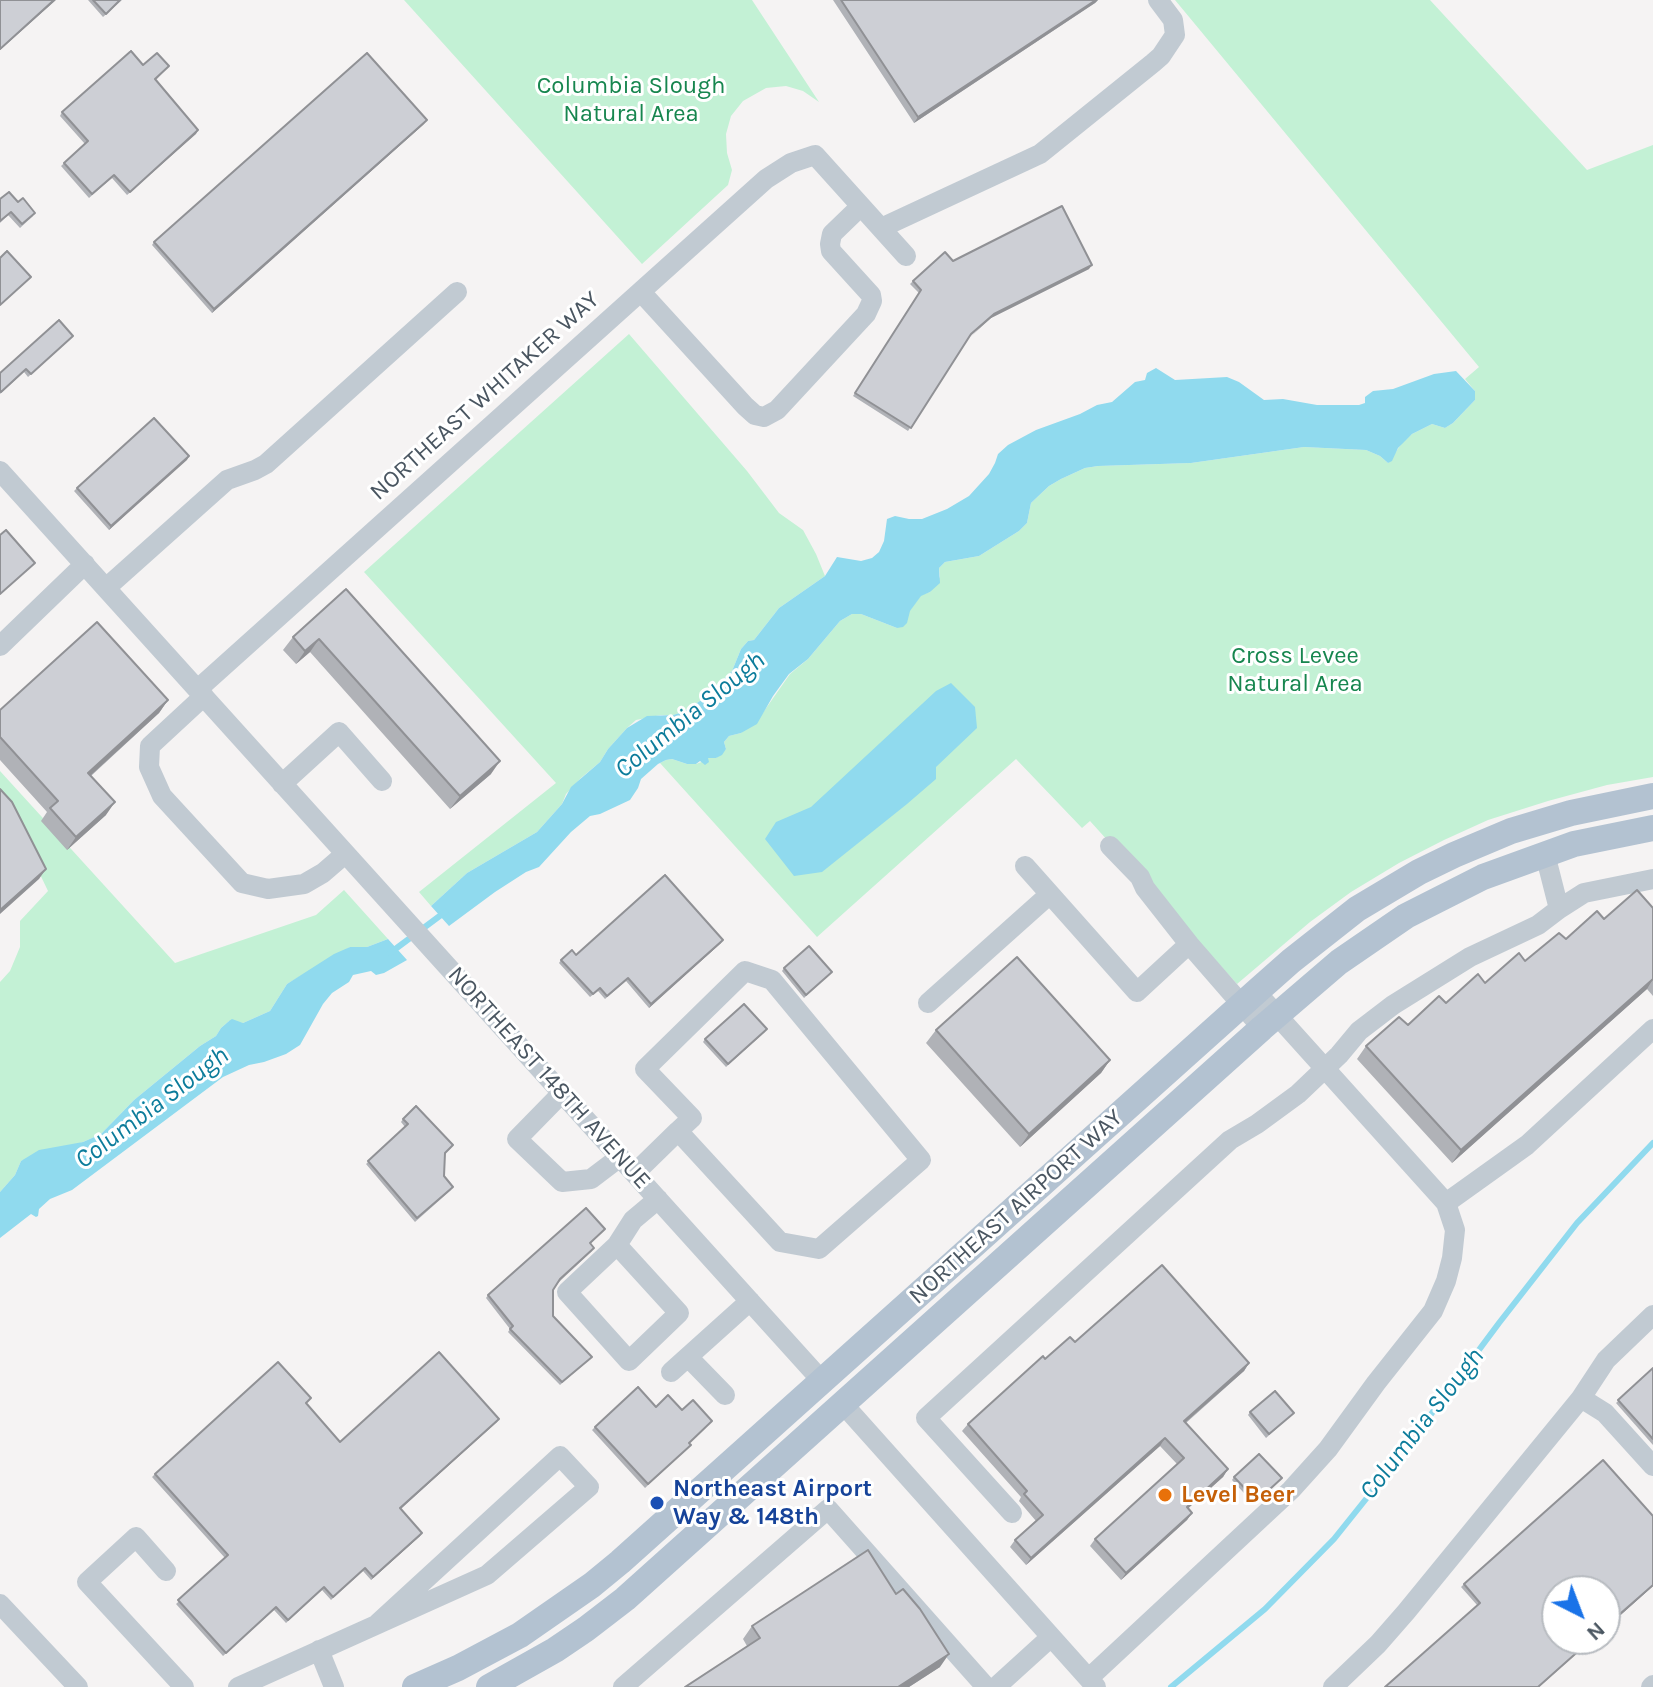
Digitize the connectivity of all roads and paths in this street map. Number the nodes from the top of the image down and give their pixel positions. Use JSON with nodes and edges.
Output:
{"nodes":[{"id":1,"x":1158,"y":0,"type":"edge"},
{"id":2,"x":861,"y":206,"type":"junction"},
{"id":3,"x":881,"y":228,"type":"junction"},
{"id":4,"x":906,"y":256,"type":"dead end"},
{"id":5,"x":457,"y":292,"type":"dead end"},
{"id":6,"x":641,"y":292,"type":"junction"},
{"id":7,"x":0,"y":471,"type":"edge"},
{"id":8,"x":85,"y":564,"type":"junction"},
{"id":9,"x":106,"y":588,"type":"junction"},
{"id":10,"x":0,"y":646,"type":"edge"},
{"id":11,"x":201,"y":692,"type":"junction"},
{"id":12,"x":382,"y":781,"type":"dead end"},
{"id":13,"x":282,"y":784,"type":"junction"},
{"id":14,"x":1653,"y":796,"type":"edge"},
{"id":15,"x":1653,"y":828,"type":"edge"},
{"id":16,"x":1110,"y":846,"type":"dead end"},
{"id":17,"x":345,"y":854,"type":"junction"},
{"id":18,"x":1545,"y":854,"type":"junction"},
{"id":19,"x":1025,"y":866,"type":"dead end"},
{"id":20,"x":1653,"y":879,"type":"edge"},
{"id":21,"x":1050,"y":894,"type":"junction"},
{"id":22,"x":1559,"y":909,"type":"junction"},
{"id":23,"x":1189,"y":944,"type":"junction"},
{"id":24,"x":1249,"y":998,"type":"junction"},
{"id":25,"x":928,"y":1003,"type":"dead end"},
{"id":26,"x":1270,"y":1021,"type":"junction"},
{"id":27,"x":1653,"y":1029,"type":"edge"},
{"id":28,"x":1324,"y":1069,"type":"junction"},
{"id":29,"x":561,"y":1094,"type":"junction"},
{"id":30,"x":678,"y":1131,"type":"junction"},
{"id":31,"x":620,"y":1157,"type":"junction"},
{"id":32,"x":635,"y":1173,"type":"junction"},
{"id":33,"x":658,"y":1199,"type":"junction"},
{"id":34,"x":1446,"y":1203,"type":"junction"},
{"id":35,"x":617,"y":1245,"type":"junction"},
{"id":36,"x":750,"y":1301,"type":"junction"},
{"id":37,"x":1653,"y":1315,"type":"edge"},
{"id":38,"x":688,"y":1357,"type":"junction"},
{"id":39,"x":671,"y":1372,"type":"dead end"},
{"id":40,"x":822,"y":1381,"type":"junction"},
{"id":41,"x":725,"y":1395,"type":"dead end"},
{"id":42,"x":1581,"y":1398,"type":"junction"},
{"id":43,"x":843,"y":1404,"type":"junction"},
{"id":44,"x":1653,"y":1466,"type":"edge"},
{"id":45,"x":1012,"y":1513,"type":"dead end"},
{"id":46,"x":166,"y":1571,"type":"dead end"},
{"id":47,"x":0,"y":1604,"type":"edge"},
{"id":48,"x":378,"y":1623,"type":"junction"},
{"id":49,"x":1051,"y":1637,"type":"junction"},
{"id":50,"x":319,"y":1650,"type":"junction"},
{"id":51,"x":1092,"y":1683,"type":"edge"},
{"id":52,"x":78,"y":1687,"type":"edge"},
{"id":53,"x":184,"y":1687,"type":"edge"},
{"id":54,"x":238,"y":1687,"type":"edge"},
{"id":55,"x":334,"y":1687,"type":"edge"},
{"id":56,"x":415,"y":1687,"type":"edge"},
{"id":57,"x":489,"y":1687,"type":"edge"},
{"id":58,"x":623,"y":1687,"type":"edge"},
{"id":59,"x":986,"y":1687,"type":"edge"},
{"id":60,"x":996,"y":1687,"type":"edge"},
{"id":61,"x":1333,"y":1687,"type":"edge"}],
"edges":[{"from":1,"to":3,"type":"street"},
{"from":2,"to":3,"type":"street"},
{"from":2,"to":6,"type":"street","name":"NORTHEAST WHITAKER WAY"},
{"from":2,"to":6,"type":"street"},
{"from":3,"to":4,"type":"street"},
{"from":5,"to":9,"type":"street"},
{"from":6,"to":11,"type":"street","name":"NORTHEAST WHITAKER WAY"},
{"from":7,"to":8,"type":"street","name":"NORTHEAST 148TH AVENUE"},
{"from":8,"to":9,"type":"street","name":"NORTHEAST 148TH AVENUE"},
{"from":8,"to":10,"type":"street"},
{"from":9,"to":11,"type":"street","name":"NORTHEAST 148TH AVENUE"},
{"from":11,"to":13,"type":"street","name":"NORTHEAST 148TH AVENUE"},
{"from":11,"to":17,"type":"street","name":"NORTHEAST WHITAKER WAY"},
{"from":12,"to":13,"type":"street"},
{"from":13,"to":17,"type":"street","name":"NORTHEAST 148TH AVENUE"},
{"from":14,"to":24,"type":"main road","name":"NORTHEAST AIRPORT WAY"},
{"from":15,"to":18,"type":"main road","name":"NORTHEAST AIRPORT WAY"},
{"from":16,"to":23,"type":"street"},
{"from":17,"to":29,"type":"street","name":"NORTHEAST 148TH AVENUE"},
{"from":18,"to":22,"type":"street"},
{"from":18,"to":26,"type":"main road","name":"NORTHEAST AIRPORT WAY"},
{"from":19,"to":21,"type":"street"},
{"from":20,"to":22,"type":"street"},
{"from":21,"to":23,"type":"street"},
{"from":21,"to":25,"type":"street"},
{"from":22,"to":28,"type":"street"},
{"from":23,"to":24,"type":"street"},
{"from":24,"to":26,"type":"street"},
{"from":24,"to":40,"type":"main road","name":"NORTHEAST AIRPORT WAY"},
{"from":26,"to":28,"type":"street"},
{"from":26,"to":43,"type":"main road","name":"NORTHEAST AIRPORT WAY"},
{"from":27,"to":34,"type":"street"},
{"from":28,"to":34,"type":"street"},
{"from":28,"to":45,"type":"street"},
{"from":29,"to":31,"type":"street","name":"NORTHEAST 148TH AVENUE"},
{"from":29,"to":31,"type":"street"},
{"from":30,"to":30,"type":"street"},
{"from":30,"to":32,"type":"street"},
{"from":31,"to":32,"type":"street","name":"NORTHEAST 148TH AVENUE"},
{"from":32,"to":33,"type":"street","name":"NORTHEAST 148TH AVENUE"},
{"from":33,"to":35,"type":"street"},
{"from":33,"to":36,"type":"street","name":"NORTHEAST 148TH AVENUE"},
{"from":34,"to":51,"type":"street"},
{"from":35,"to":35,"type":"street"},
{"from":36,"to":38,"type":"street"},
{"from":36,"to":40,"type":"street","name":"NORTHEAST 148TH AVENUE"},
{"from":37,"to":42,"type":"street"},
{"from":38,"to":39,"type":"street"},
{"from":38,"to":41,"type":"street"},
{"from":40,"to":43,"type":"main road","name":"NORTHEAST 148TH AVENUE"},
{"from":40,"to":56,"type":"main road","name":"NORTHEAST AIRPORT WAY"},
{"from":42,"to":44,"type":"street"},
{"from":42,"to":61,"type":"street"},
{"from":43,"to":49,"type":"street","name":"NORTHEAST 148TH AVENUE"},
{"from":43,"to":57,"type":"main road","name":"NORTHEAST AIRPORT WAY"},
{"from":46,"to":53,"type":"street"},
{"from":47,"to":52,"type":"street"},
{"from":48,"to":48,"type":"street"},
{"from":48,"to":50,"type":"street"},
{"from":49,"to":51,"type":"street","name":"NORTHEAST 148TH AVENUE"},
{"from":49,"to":60,"type":"street"},
{"from":50,"to":54,"type":"street"},
{"from":50,"to":55,"type":"street"},
{"from":58,"to":59,"type":"street"}]}
